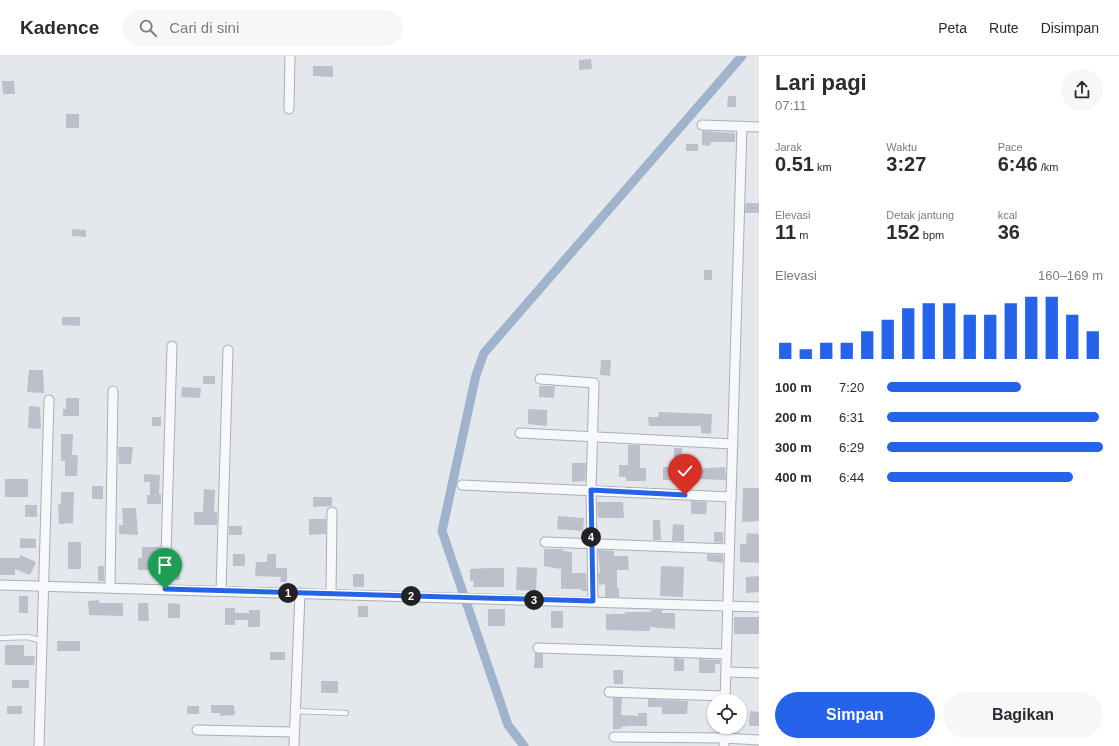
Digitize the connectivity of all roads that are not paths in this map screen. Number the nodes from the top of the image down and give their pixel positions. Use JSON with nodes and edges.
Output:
{"nodes":[{"id":1,"x":290,"y":56,"type":"edge"},
{"id":2,"x":289,"y":109,"type":"dead end"},
{"id":3,"x":702,"y":124,"type":"dead end"},
{"id":4,"x":742,"y":126,"type":"junction"},
{"id":5,"x":759,"y":126,"type":"edge"},
{"id":6,"x":172,"y":346,"type":"dead end"},
{"id":7,"x":228,"y":350,"type":"dead end"},
{"id":8,"x":540,"y":379,"type":"dead end"},
{"id":9,"x":113,"y":391,"type":"dead end"},
{"id":10,"x":49,"y":400,"type":"dead end"},
{"id":11,"x":520,"y":433,"type":"dead end"},
{"id":12,"x":592,"y":437,"type":"junction"},
{"id":13,"x":733,"y":444,"type":"junction"},
{"id":14,"x":462,"y":485,"type":"dead end"},
{"id":15,"x":591,"y":490,"type":"junction"},
{"id":16,"x":731,"y":497,"type":"junction"},
{"id":17,"x":332,"y":512,"type":"dead end"},
{"id":18,"x":545,"y":542,"type":"dead end"},
{"id":19,"x":591,"y":544,"type":"junction"},
{"id":20,"x":729,"y":549,"type":"junction"},
{"id":21,"x":0,"y":585,"type":"edge"},
{"id":22,"x":43,"y":586,"type":"junction"},
{"id":23,"x":110,"y":587,"type":"junction"},
{"id":24,"x":165,"y":589,"type":"junction"},
{"id":25,"x":221,"y":591,"type":"junction"},
{"id":26,"x":300,"y":594,"type":"junction"},
{"id":27,"x":331,"y":594,"type":"junction"},
{"id":28,"x":593,"y":601,"type":"junction"},
{"id":29,"x":728,"y":606,"type":"junction"},
{"id":30,"x":759,"y":607,"type":"edge"},
{"id":31,"x":0,"y":638,"type":"edge"},
{"id":32,"x":42,"y":641,"type":"junction"},
{"id":33,"x":538,"y":648,"type":"dead end"},
{"id":34,"x":726,"y":654,"type":"junction"},
{"id":35,"x":726,"y":672,"type":"junction"},
{"id":36,"x":759,"y":673,"type":"edge"},
{"id":37,"x":609,"y":692,"type":"dead end"},
{"id":38,"x":725,"y":694,"type":"edge"},
{"id":39,"x":707,"y":697,"type":"edge"},
{"id":40,"x":295,"y":711,"type":"junction"},
{"id":41,"x":346,"y":713,"type":"dead end"},
{"id":42,"x":197,"y":730,"type":"dead end"},
{"id":43,"x":294,"y":732,"type":"junction"},
{"id":44,"x":614,"y":737,"type":"dead end"},
{"id":45,"x":759,"y":740,"type":"edge"},
{"id":46,"x":724,"y":742,"type":"edge"},
{"id":47,"x":39,"y":746,"type":"edge"},
{"id":48,"x":294,"y":746,"type":"edge"}],
"edges":[{"from":1,"to":2,"type":"street"},
{"from":3,"to":4,"type":"street"},
{"from":4,"to":5,"type":"street"},
{"from":4,"to":13,"type":"street"},
{"from":6,"to":24,"type":"street"},
{"from":7,"to":25,"type":"street"},
{"from":8,"to":12,"type":"street"},
{"from":9,"to":23,"type":"street"},
{"from":10,"to":22,"type":"street"},
{"from":11,"to":12,"type":"street"},
{"from":12,"to":13,"type":"street"},
{"from":12,"to":15,"type":"street"},
{"from":13,"to":16,"type":"street"},
{"from":14,"to":15,"type":"street"},
{"from":15,"to":16,"type":"street"},
{"from":15,"to":19,"type":"street"},
{"from":16,"to":20,"type":"street"},
{"from":17,"to":27,"type":"street"},
{"from":18,"to":19,"type":"street"},
{"from":19,"to":20,"type":"street"},
{"from":19,"to":28,"type":"street"},
{"from":20,"to":29,"type":"street"},
{"from":21,"to":22,"type":"street"},
{"from":22,"to":23,"type":"street"},
{"from":22,"to":32,"type":"street"},
{"from":23,"to":24,"type":"street"},
{"from":24,"to":25,"type":"street"},
{"from":25,"to":26,"type":"street"},
{"from":26,"to":27,"type":"street"},
{"from":26,"to":40,"type":"street"},
{"from":27,"to":28,"type":"street"},
{"from":28,"to":29,"type":"street"},
{"from":29,"to":30,"type":"street"},
{"from":29,"to":34,"type":"street"},
{"from":31,"to":32,"type":"lane"},
{"from":32,"to":47,"type":"street"},
{"from":33,"to":34,"type":"street"},
{"from":34,"to":35,"type":"street"},
{"from":35,"to":36,"type":"street"},
{"from":35,"to":38,"type":"street"},
{"from":37,"to":39,"type":"street"},
{"from":40,"to":41,"type":"lane"},
{"from":40,"to":43,"type":"street"},
{"from":42,"to":43,"type":"street"},
{"from":43,"to":48,"type":"street"},
{"from":44,"to":46,"type":"street"},
{"from":45,"to":46,"type":"street"}]}
